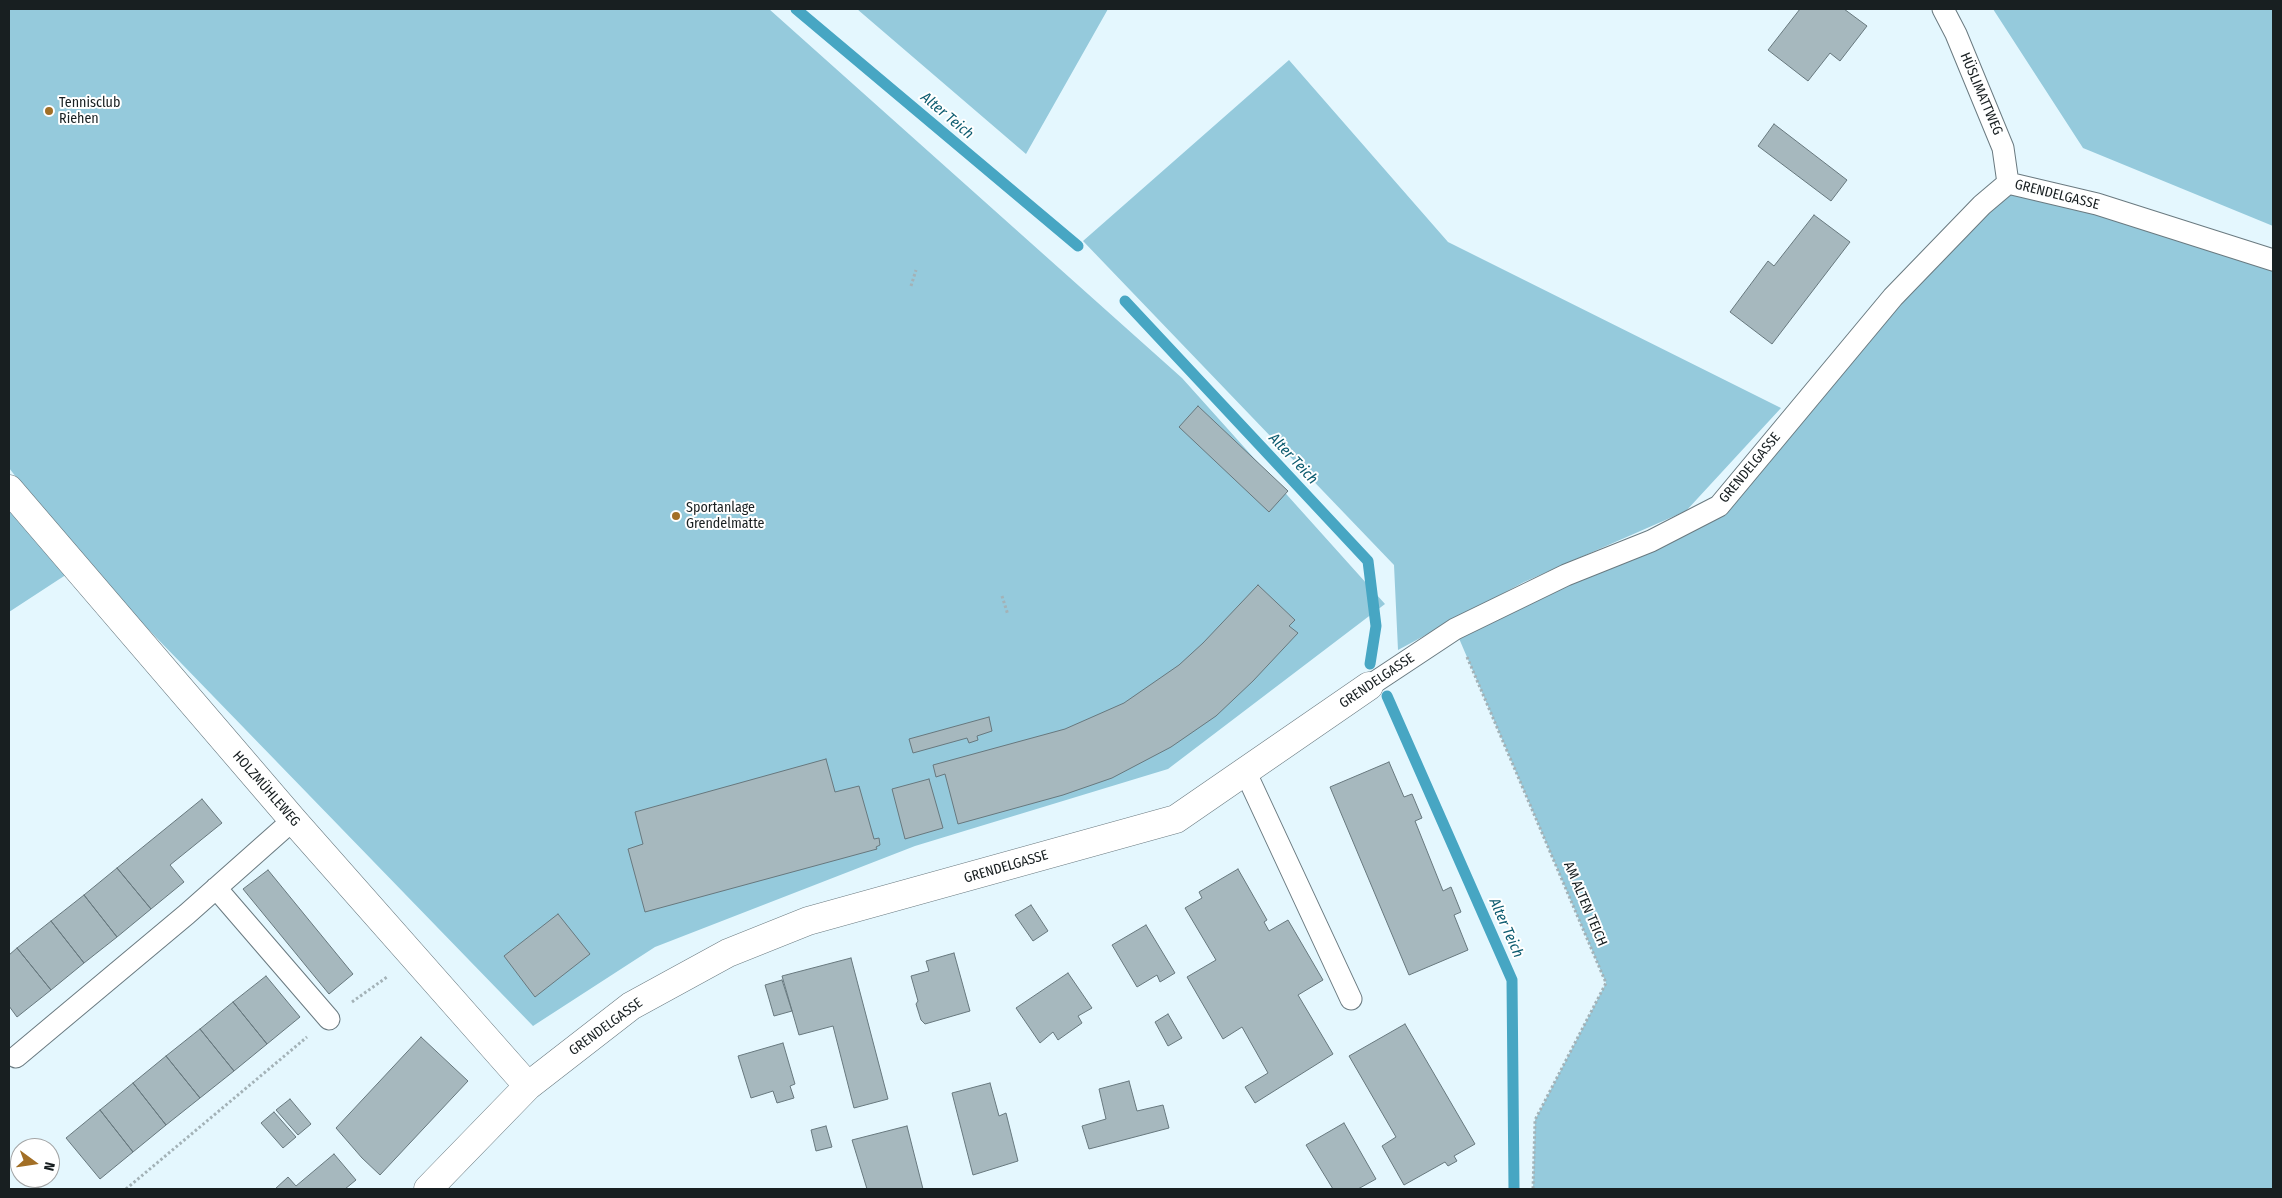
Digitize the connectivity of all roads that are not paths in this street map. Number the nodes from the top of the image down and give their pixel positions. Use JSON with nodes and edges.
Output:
{"nodes":[{"id":1,"x":1943,"y":9,"type":"edge"},
{"id":2,"x":2008,"y":182,"type":"junction"},
{"id":3,"x":2273,"y":260,"type":"edge"},
{"id":4,"x":9,"y":489,"type":"edge"},
{"id":5,"x":1369,"y":686,"type":"joint"},
{"id":6,"x":1245,"y":771,"type":"junction"},
{"id":7,"x":293,"y":820,"type":"junction"},
{"id":8,"x":216,"y":888,"type":"junction"},
{"id":9,"x":1351,"y":999,"type":"dead end"},
{"id":10,"x":329,"y":1019,"type":"road end"},
{"id":11,"x":16,"y":1057,"type":"dead end"},
{"id":12,"x":528,"y":1086,"type":"junction"},
{"id":13,"x":428,"y":1189,"type":"edge"}],
"edges":[{"from":1,"to":2,"type":"lane","name":"HÜSLIMATTWEG"},
{"from":2,"to":3,"type":"lane","name":"GRENDELGASSE"},
{"from":2,"to":5,"type":"lane","name":"GRENDELGASSE"},
{"from":4,"to":7,"type":"street","name":"HOLZMÜHLEWEG"},
{"from":5,"to":6,"type":"street","name":"GRENDELGASSE"},
{"from":6,"to":9,"type":"lane"},
{"from":6,"to":12,"type":"street","name":"GRENDELGASSE"},
{"from":7,"to":8,"type":"lane"},
{"from":7,"to":12,"type":"street","name":"HOLZMÜHLEWEG"},
{"from":8,"to":10,"type":"lane"},
{"from":8,"to":11,"type":"lane"},
{"from":12,"to":13,"type":"street","name":"GRENDELGASSE"}]}
